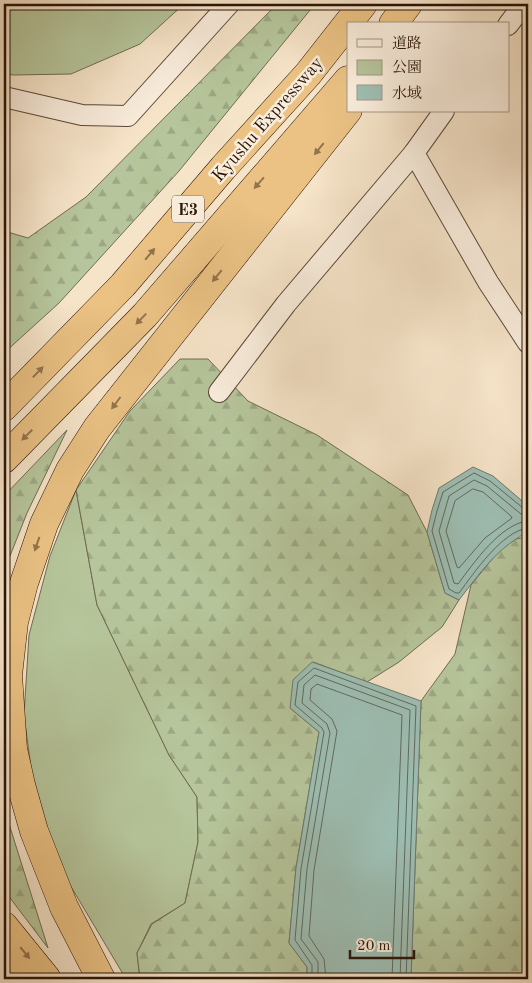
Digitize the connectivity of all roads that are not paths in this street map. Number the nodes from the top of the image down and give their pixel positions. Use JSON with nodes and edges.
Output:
{"nodes":[{"id":1,"x":229,"y":4,"type":"edge"},
{"id":2,"x":363,"y":4,"type":"edge"},
{"id":3,"x":408,"y":4,"type":"edge"},
{"id":4,"x":417,"y":4,"type":"edge"},
{"id":5,"x":524,"y":4,"type":"edge"},
{"id":6,"x":349,"y":22,"type":"edge"},
{"id":7,"x":394,"y":22,"type":"edge"},
{"id":8,"x":405,"y":22,"type":"edge"},
{"id":9,"x":510,"y":22,"type":"edge"},
{"id":10,"x":347,"y":24,"type":"edge"},
{"id":11,"x":347,"y":81,"type":"edge"},
{"id":12,"x":4,"y":97,"type":"edge"},
{"id":13,"x":347,"y":111,"type":"edge"},
{"id":14,"x":443,"y":112,"type":"edge"},
{"id":15,"x":414,"y":153,"type":"junction"},
{"id":16,"x":528,"y":343,"type":"edge"},
{"id":17,"x":219,"y":392,"type":"dead end"},
{"id":18,"x":4,"y":407,"type":"edge"},
{"id":19,"x":4,"y":459,"type":"edge"},
{"id":20,"x":4,"y":926,"type":"edge"},
{"id":21,"x":4,"y":960,"type":"edge"},
{"id":22,"x":19,"y":979,"type":"edge"},
{"id":23,"x":46,"y":979,"type":"edge"},
{"id":24,"x":101,"y":979,"type":"edge"}],
"edges":[{"from":1,"to":12,"type":"street"},
{"from":6,"to":2,"type":"highway","name":"Kyushu Expressway","number":"E3","one_way":true},
{"from":3,"to":7,"type":"highway"},
{"from":4,"to":8,"type":"highway"},
{"from":5,"to":9,"type":"street"},
{"from":18,"to":10,"type":"highway","name":"Kyushu Expressway","number":"E3","one_way":true},
{"from":11,"to":19,"type":"highway","name":"Kyushu Expressway","number":"E3","one_way":true},
{"from":13,"to":24,"type":"highway","one_way":true},
{"from":14,"to":15,"type":"street"},
{"from":15,"to":16,"type":"street"},
{"from":15,"to":17,"type":"street"},
{"from":20,"to":23,"type":"highway","one_way":true},
{"from":21,"to":22,"type":"highway"}]}
